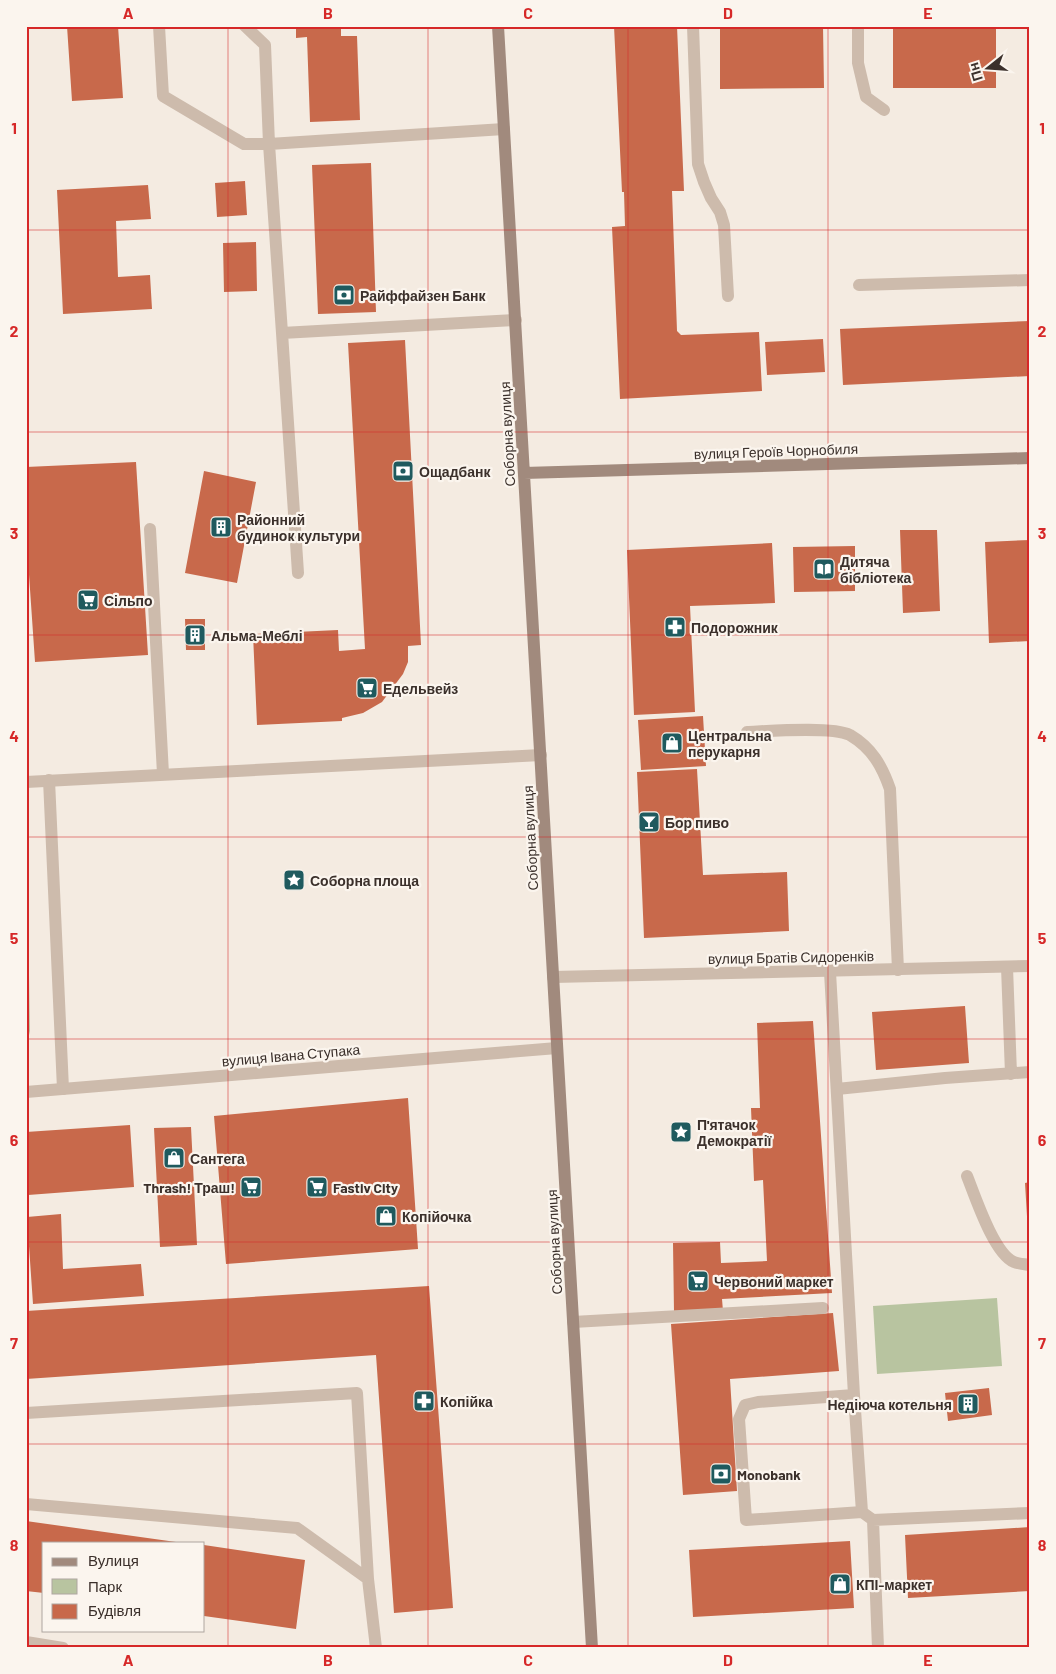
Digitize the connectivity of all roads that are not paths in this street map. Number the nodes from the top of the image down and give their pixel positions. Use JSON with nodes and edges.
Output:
{"nodes":[{"id":1,"x":159,"y":26,"type":"edge"},
{"id":2,"x":245,"y":26,"type":"edge"},
{"id":3,"x":498,"y":26,"type":"edge"},
{"id":4,"x":693,"y":26,"type":"edge"},
{"id":5,"x":858,"y":26,"type":"edge"},
{"id":6,"x":884,"y":110,"type":"dead end"},
{"id":7,"x":504,"y":129,"type":"junction"},
{"id":8,"x":269,"y":144,"type":"junction"},
{"id":9,"x":1030,"y":280,"type":"edge"},
{"id":10,"x":859,"y":285,"type":"dead end"},
{"id":11,"x":728,"y":296,"type":"dead end"},
{"id":12,"x":516,"y":320,"type":"junction"},
{"id":13,"x":282,"y":333,"type":"junction"},
{"id":14,"x":1030,"y":458,"type":"edge"},
{"id":15,"x":524,"y":473,"type":"junction"},
{"id":16,"x":150,"y":529,"type":"dead end"},
{"id":17,"x":298,"y":573,"type":"dead end"},
{"id":18,"x":747,"y":732,"type":"dead end"},
{"id":19,"x":540,"y":755,"type":"junction"},
{"id":20,"x":163,"y":774,"type":"junction"},
{"id":21,"x":49,"y":780,"type":"junction"},
{"id":22,"x":26,"y":782,"type":"edge"},
{"id":23,"x":1030,"y":966,"type":"edge"},
{"id":24,"x":1008,"y":967,"type":"junction"},
{"id":25,"x":898,"y":970,"type":"junction"},
{"id":26,"x":830,"y":972,"type":"junction"},
{"id":27,"x":553,"y":977,"type":"junction"},
{"id":28,"x":557,"y":1048,"type":"junction"},
{"id":29,"x":1030,"y":1072,"type":"edge"},
{"id":30,"x":1011,"y":1074,"type":"junction"},
{"id":31,"x":837,"y":1088,"type":"junction"},
{"id":32,"x":63,"y":1089,"type":"junction"},
{"id":33,"x":26,"y":1092,"type":"edge"},
{"id":34,"x":967,"y":1176,"type":"dead end"},
{"id":35,"x":1030,"y":1265,"type":"edge"},
{"id":36,"x":823,"y":1308,"type":"dead end"},
{"id":37,"x":573,"y":1322,"type":"junction"},
{"id":38,"x":854,"y":1395,"type":"junction"},
{"id":39,"x":26,"y":1413,"type":"edge"},
{"id":40,"x":26,"y":1504,"type":"edge"},
{"id":41,"x":862,"y":1512,"type":"junction"},
{"id":42,"x":1030,"y":1513,"type":"edge"},
{"id":43,"x":873,"y":1520,"type":"junction"},
{"id":44,"x":368,"y":1579,"type":"junction"},
{"id":45,"x":26,"y":1642,"type":"edge"},
{"id":46,"x":63,"y":1648,"type":"edge"},
{"id":47,"x":376,"y":1648,"type":"edge"},
{"id":48,"x":592,"y":1648,"type":"edge"},
{"id":49,"x":878,"y":1648,"type":"edge"}],
"edges":[{"from":1,"to":8,"type":"street"},
{"from":2,"to":8,"type":"street"},
{"from":3,"to":7,"type":"main road","name":"Соборна вулиця"},
{"from":4,"to":11,"type":"street"},
{"from":5,"to":6,"type":"street"},
{"from":7,"to":8,"type":"street"},
{"from":7,"to":12,"type":"main road","name":"Соборна вулиця"},
{"from":8,"to":13,"type":"street"},
{"from":9,"to":10,"type":"street"},
{"from":12,"to":13,"type":"street"},
{"from":12,"to":15,"type":"main road","name":"Соборна вулиця"},
{"from":13,"to":17,"type":"street"},
{"from":14,"to":15,"type":"main road","name":"вулиця Героїв Чорнобиля"},
{"from":15,"to":19,"type":"main road","name":"Соборна вулиця"},
{"from":16,"to":20,"type":"street"},
{"from":18,"to":25,"type":"street"},
{"from":19,"to":20,"type":"street"},
{"from":19,"to":27,"type":"main road","name":"Соборна вулиця"},
{"from":20,"to":21,"type":"street"},
{"from":21,"to":22,"type":"street"},
{"from":21,"to":32,"type":"street"},
{"from":23,"to":24,"type":"street","name":"вулиця Братів Сидоренків"},
{"from":24,"to":25,"type":"street","name":"вулиця Братів Сидоренків"},
{"from":24,"to":30,"type":"street"},
{"from":25,"to":26,"type":"street","name":"вулиця Братів Сидоренків"},
{"from":26,"to":27,"type":"street","name":"вулиця Братів Сидоренків"},
{"from":26,"to":31,"type":"street"},
{"from":27,"to":28,"type":"main road","name":"Соборна вулиця"},
{"from":28,"to":32,"type":"street","name":"вулиця Івана Ступака"},
{"from":28,"to":37,"type":"main road","name":"Соборна вулиця"},
{"from":29,"to":30,"type":"street"},
{"from":30,"to":31,"type":"street"},
{"from":31,"to":38,"type":"street"},
{"from":32,"to":33,"type":"street","name":"вулиця Івана Ступака"},
{"from":34,"to":35,"type":"street"},
{"from":36,"to":37,"type":"street"},
{"from":37,"to":48,"type":"main road","name":"Соборна вулиця"},
{"from":38,"to":41,"type":"street"},
{"from":38,"to":41,"type":"street"},
{"from":39,"to":44,"type":"street"},
{"from":40,"to":44,"type":"street"},
{"from":41,"to":43,"type":"street"},
{"from":42,"to":43,"type":"street"},
{"from":43,"to":49,"type":"street"},
{"from":44,"to":47,"type":"street"},
{"from":45,"to":46,"type":"street"}]}
